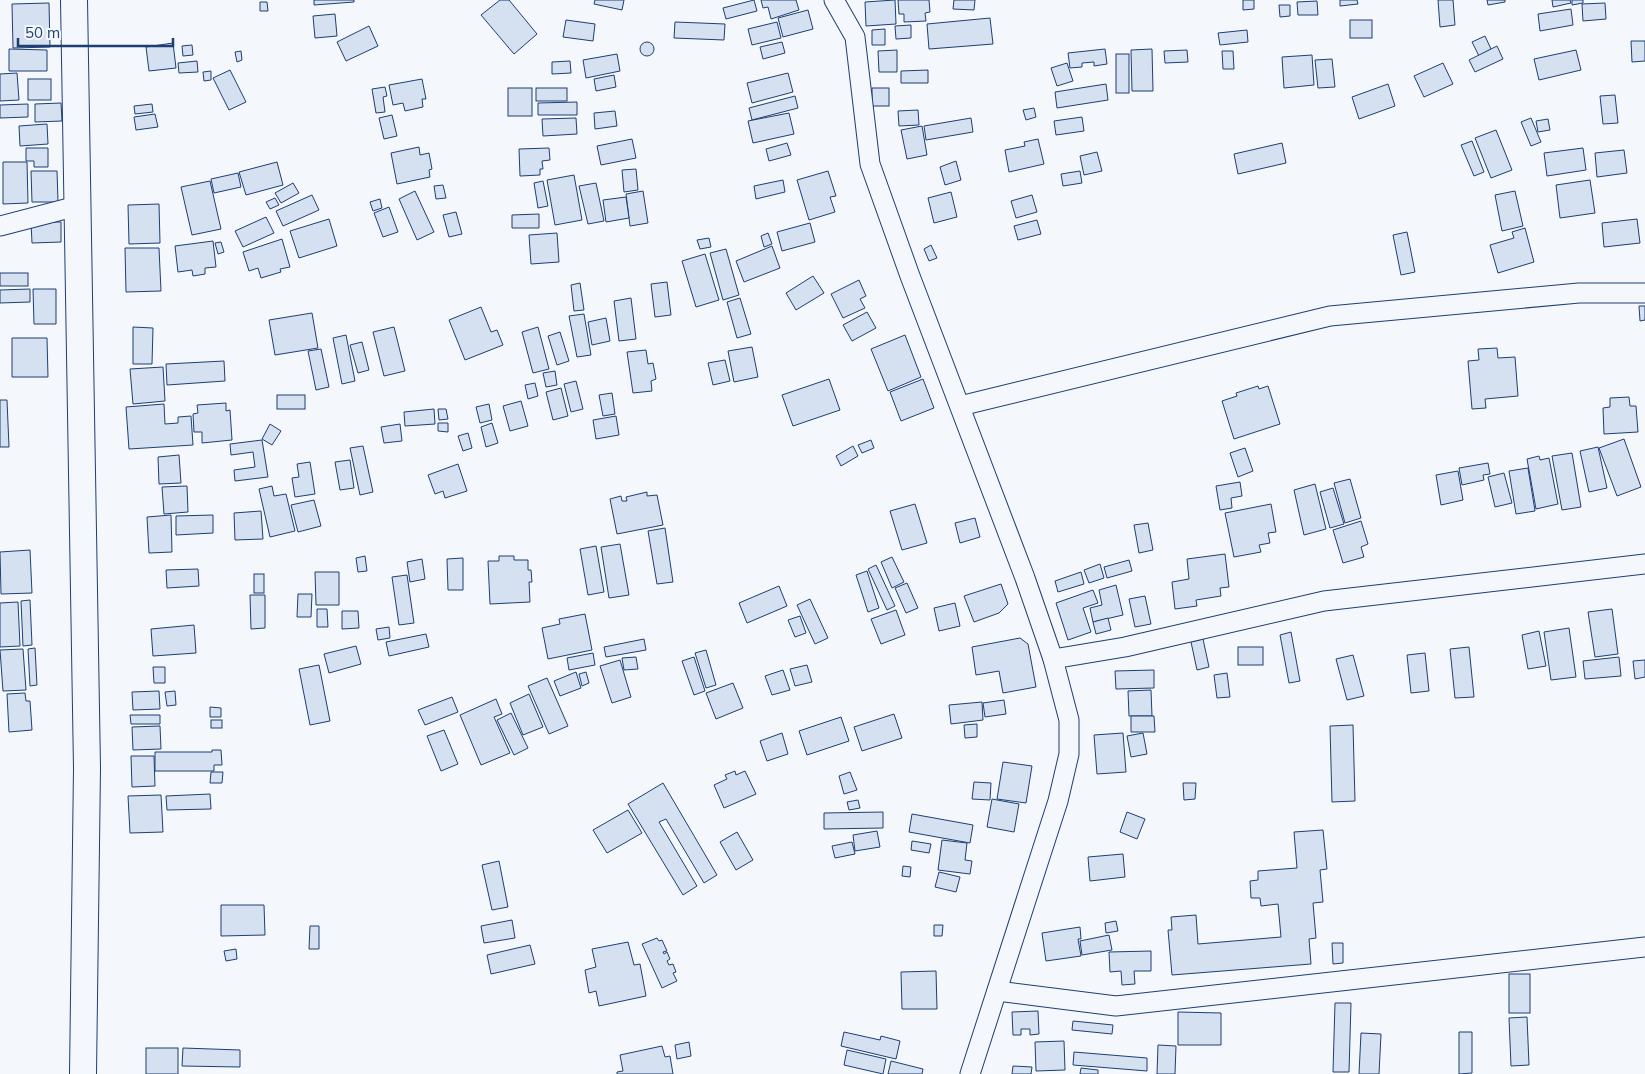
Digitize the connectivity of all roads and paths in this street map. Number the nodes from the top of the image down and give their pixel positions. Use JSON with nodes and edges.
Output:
{"nodes":[{"id":1,"x":74,"y":0,"type":"edge"},
{"id":2,"x":834,"y":0,"type":"edge"},
{"id":3,"x":78,"y":206,"type":"junction"},
{"id":4,"x":0,"y":226,"type":"edge"},
{"id":5,"x":1645,"y":293,"type":"edge"},
{"id":6,"x":960,"y":406,"type":"junction"},
{"id":7,"x":1645,"y":564,"type":"edge"},
{"id":8,"x":1053,"y":659,"type":"junction"},
{"id":9,"x":1645,"y":947,"type":"edge"},
{"id":10,"x":997,"y":991,"type":"junction"},
{"id":11,"x":83,"y":1074,"type":"edge"},
{"id":12,"x":970,"y":1074,"type":"edge"}],
"edges":[{"from":1,"to":3,"type":"main road"},
{"from":2,"to":6,"type":"street"},
{"from":3,"to":4,"type":"street"},
{"from":3,"to":11,"type":"main road"},
{"from":5,"to":6,"type":"street"},
{"from":6,"to":8,"type":"street"},
{"from":7,"to":8,"type":"street"},
{"from":8,"to":10,"type":"street"},
{"from":9,"to":10,"type":"street"},
{"from":10,"to":12,"type":"street"}]}
